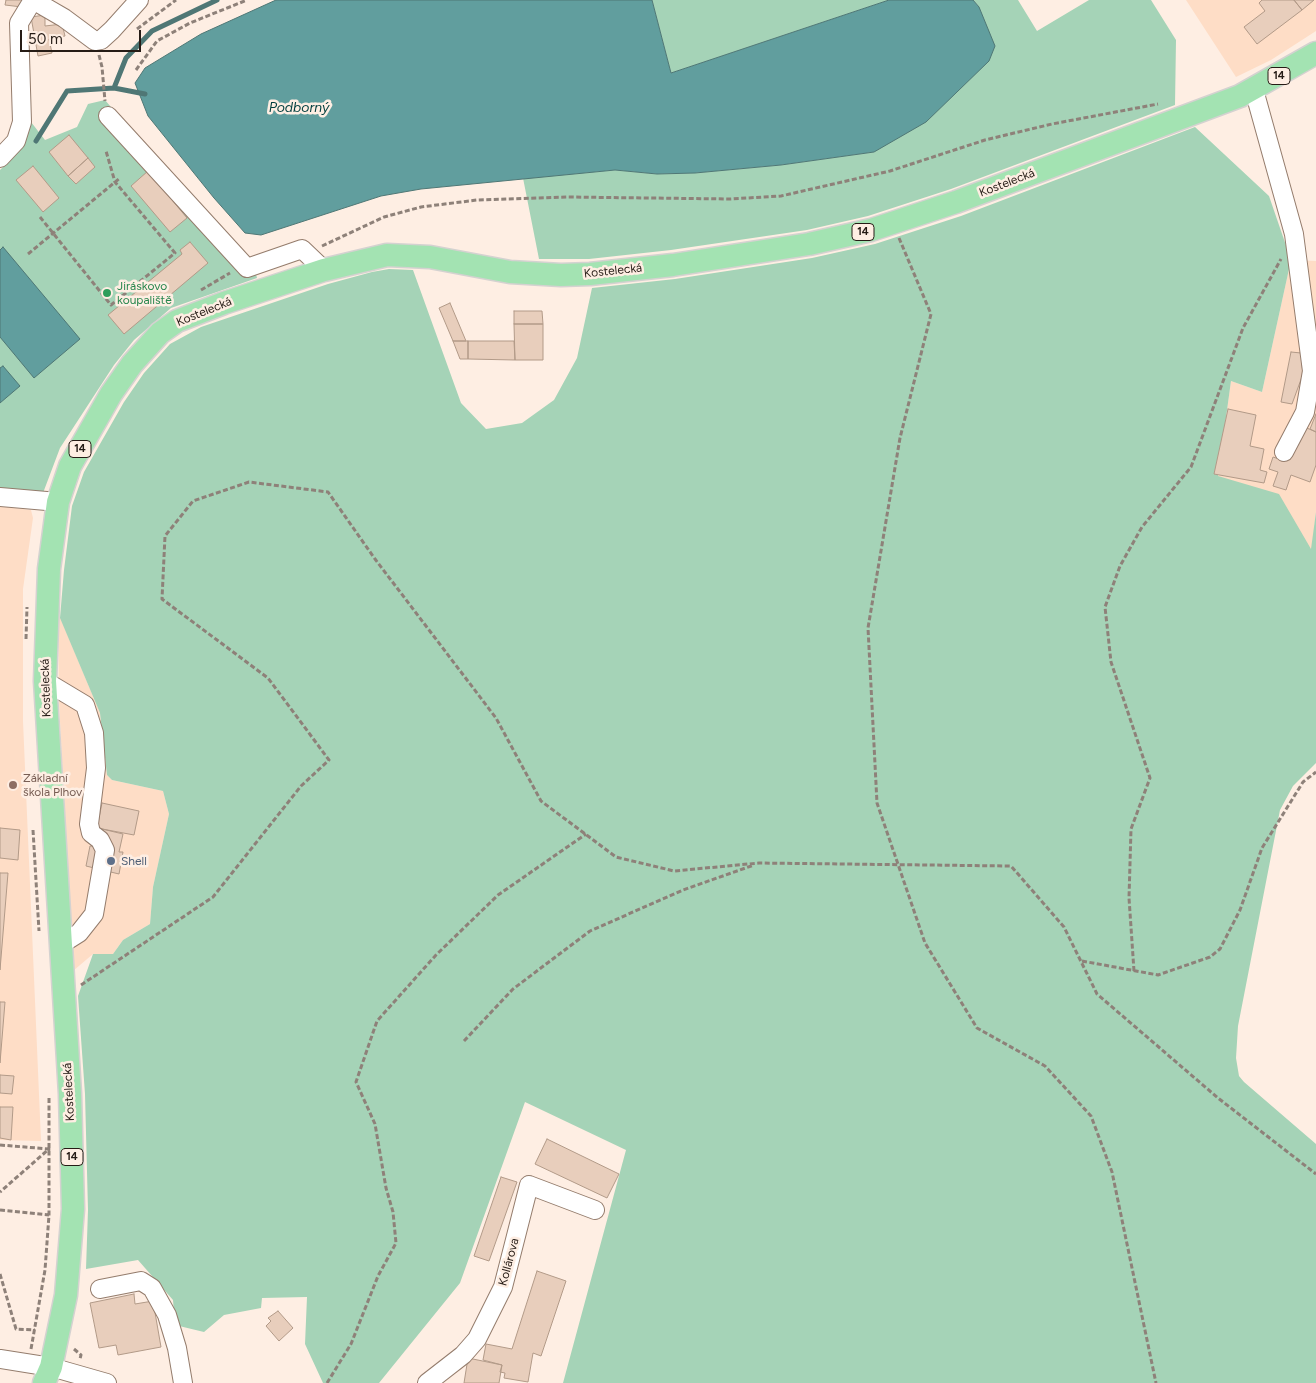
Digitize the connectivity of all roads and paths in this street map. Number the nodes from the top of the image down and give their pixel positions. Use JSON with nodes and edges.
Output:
{"nodes":[{"id":1,"x":33,"y":0,"type":"edge"},
{"id":2,"x":139,"y":0,"type":"edge"},
{"id":3,"x":247,"y":0,"type":"edge"},
{"id":4,"x":1316,"y":53,"type":"edge"},
{"id":5,"x":102,"y":67,"type":"dead end"},
{"id":6,"x":136,"y":70,"type":"dead end"},
{"id":7,"x":1247,"y":93,"type":"junction"},
{"id":8,"x":1166,"y":103,"type":"dead end"},
{"id":9,"x":108,"y":116,"type":"joint"},
{"id":10,"x":106,"y":151,"type":"dead end"},
{"id":11,"x":0,"y":158,"type":"edge"},
{"id":12,"x":120,"y":178,"type":"dead end"},
{"id":13,"x":115,"y":182,"type":"junction"},
{"id":14,"x":40,"y":217,"type":"dead end"},
{"id":15,"x":892,"y":224,"type":"junction"},
{"id":16,"x":54,"y":234,"type":"junction"},
{"id":17,"x":1294,"y":234,"type":"junction"},
{"id":18,"x":306,"y":252,"type":"junction"},
{"id":19,"x":28,"y":254,"type":"dead end"},
{"id":20,"x":247,"y":268,"type":"junction"},
{"id":21,"x":324,"y":270,"type":"junction"},
{"id":22,"x":198,"y":292,"type":"dead end"},
{"id":23,"x":1284,"y":452,"type":"dead end"},
{"id":24,"x":0,"y":497,"type":"edge"},
{"id":25,"x":58,"y":502,"type":"junction"},
{"id":26,"x":27,"y":603,"type":"dead end"},
{"id":27,"x":26,"y":643,"type":"dead end"},
{"id":28,"x":45,"y":680,"type":"junction"},
{"id":29,"x":1316,"y":772,"type":"edge"},
{"id":30,"x":33,"y":824,"type":"dead end"},
{"id":31,"x":586,"y":834,"type":"junction"},
{"id":32,"x":759,"y":863,"type":"junction"},
{"id":33,"x":899,"y":864,"type":"junction"},
{"id":34,"x":39,"y":932,"type":"dead end"},
{"id":35,"x":60,"y":945,"type":"junction"},
{"id":36,"x":1081,"y":961,"type":"junction"},
{"id":37,"x":1134,"y":971,"type":"junction"},
{"id":38,"x":64,"y":997,"type":"junction"},
{"id":39,"x":464,"y":1041,"type":"dead end"},
{"id":40,"x":49,"y":1091,"type":"dead end"},
{"id":41,"x":0,"y":1146,"type":"edge"},
{"id":42,"x":48,"y":1149,"type":"junction"},
{"id":43,"x":1316,"y":1174,"type":"edge"},
{"id":44,"x":0,"y":1192,"type":"edge"},
{"id":45,"x":0,"y":1210,"type":"edge"},
{"id":46,"x":595,"y":1210,"type":"dead end"},
{"id":47,"x":49,"y":1214,"type":"junction"},
{"id":48,"x":100,"y":1289,"type":"dead end"},
{"id":49,"x":31,"y":1351,"type":"dead end"},
{"id":50,"x":0,"y":1359,"type":"edge"},
{"id":51,"x":48,"y":1375,"type":"edge"},
{"id":52,"x":75,"y":1378,"type":"edge"},
{"id":53,"x":107,"y":1383,"type":"edge"},
{"id":54,"x":183,"y":1383,"type":"edge"},
{"id":55,"x":328,"y":1383,"type":"edge"},
{"id":56,"x":427,"y":1383,"type":"edge"},
{"id":57,"x":1156,"y":1383,"type":"edge"}],
"edges":[{"from":1,"to":2,"type":"street"},
{"from":1,"to":11,"type":"street"},
{"from":3,"to":6,"type":"path"},
{"from":4,"to":7,"type":"main road","number":"14"},
{"from":5,"to":9,"type":"path"},
{"from":7,"to":15,"type":"main road","name":"Kostelecká","number":"14"},
{"from":7,"to":17,"type":"street"},
{"from":8,"to":18,"type":"path"},
{"from":9,"to":20,"type":"street"},
{"from":10,"to":13,"type":"path"},
{"from":12,"to":13,"type":"path"},
{"from":13,"to":16,"type":"path"},
{"from":13,"to":16,"type":"path"},
{"from":14,"to":16,"type":"path"},
{"from":15,"to":21,"type":"main road","name":"Kostelecká","number":"14"},
{"from":15,"to":33,"type":"path"},
{"from":16,"to":19,"type":"path"},
{"from":17,"to":23,"type":"street"},
{"from":17,"to":37,"type":"path"},
{"from":18,"to":20,"type":"street"},
{"from":18,"to":21,"type":"street"},
{"from":20,"to":22,"type":"path"},
{"from":21,"to":25,"type":"main road","name":"Kostelecká","number":"14"},
{"from":24,"to":25,"type":"street"},
{"from":25,"to":28,"type":"main road","name":"Kostelecká","number":"14"},
{"from":26,"to":27,"type":"path"},
{"from":28,"to":35,"type":"main road","name":"Kostelecká","number":"14"},
{"from":28,"to":35,"type":"street"},
{"from":29,"to":37,"type":"path"},
{"from":30,"to":34,"type":"path"},
{"from":31,"to":32,"type":"path"},
{"from":31,"to":38,"type":"path"},
{"from":31,"to":55,"type":"path"},
{"from":32,"to":33,"type":"path"},
{"from":32,"to":39,"type":"path"},
{"from":33,"to":36,"type":"path"},
{"from":33,"to":57,"type":"path"},
{"from":35,"to":38,"type":"main road","name":"Kostelecká","number":"14"},
{"from":36,"to":37,"type":"path"},
{"from":36,"to":43,"type":"path"},
{"from":38,"to":51,"type":"main road","name":"Kostelecká","number":"14"},
{"from":40,"to":42,"type":"path"},
{"from":41,"to":42,"type":"path"},
{"from":42,"to":44,"type":"path"},
{"from":42,"to":47,"type":"path"},
{"from":45,"to":47,"type":"path"},
{"from":46,"to":56,"type":"street","name":"Kollárova"},
{"from":47,"to":49,"type":"path"},
{"from":48,"to":54,"type":"street"},
{"from":50,"to":51,"type":"street"},
{"from":51,"to":52,"type":"street"},
{"from":52,"to":53,"type":"street"}]}
